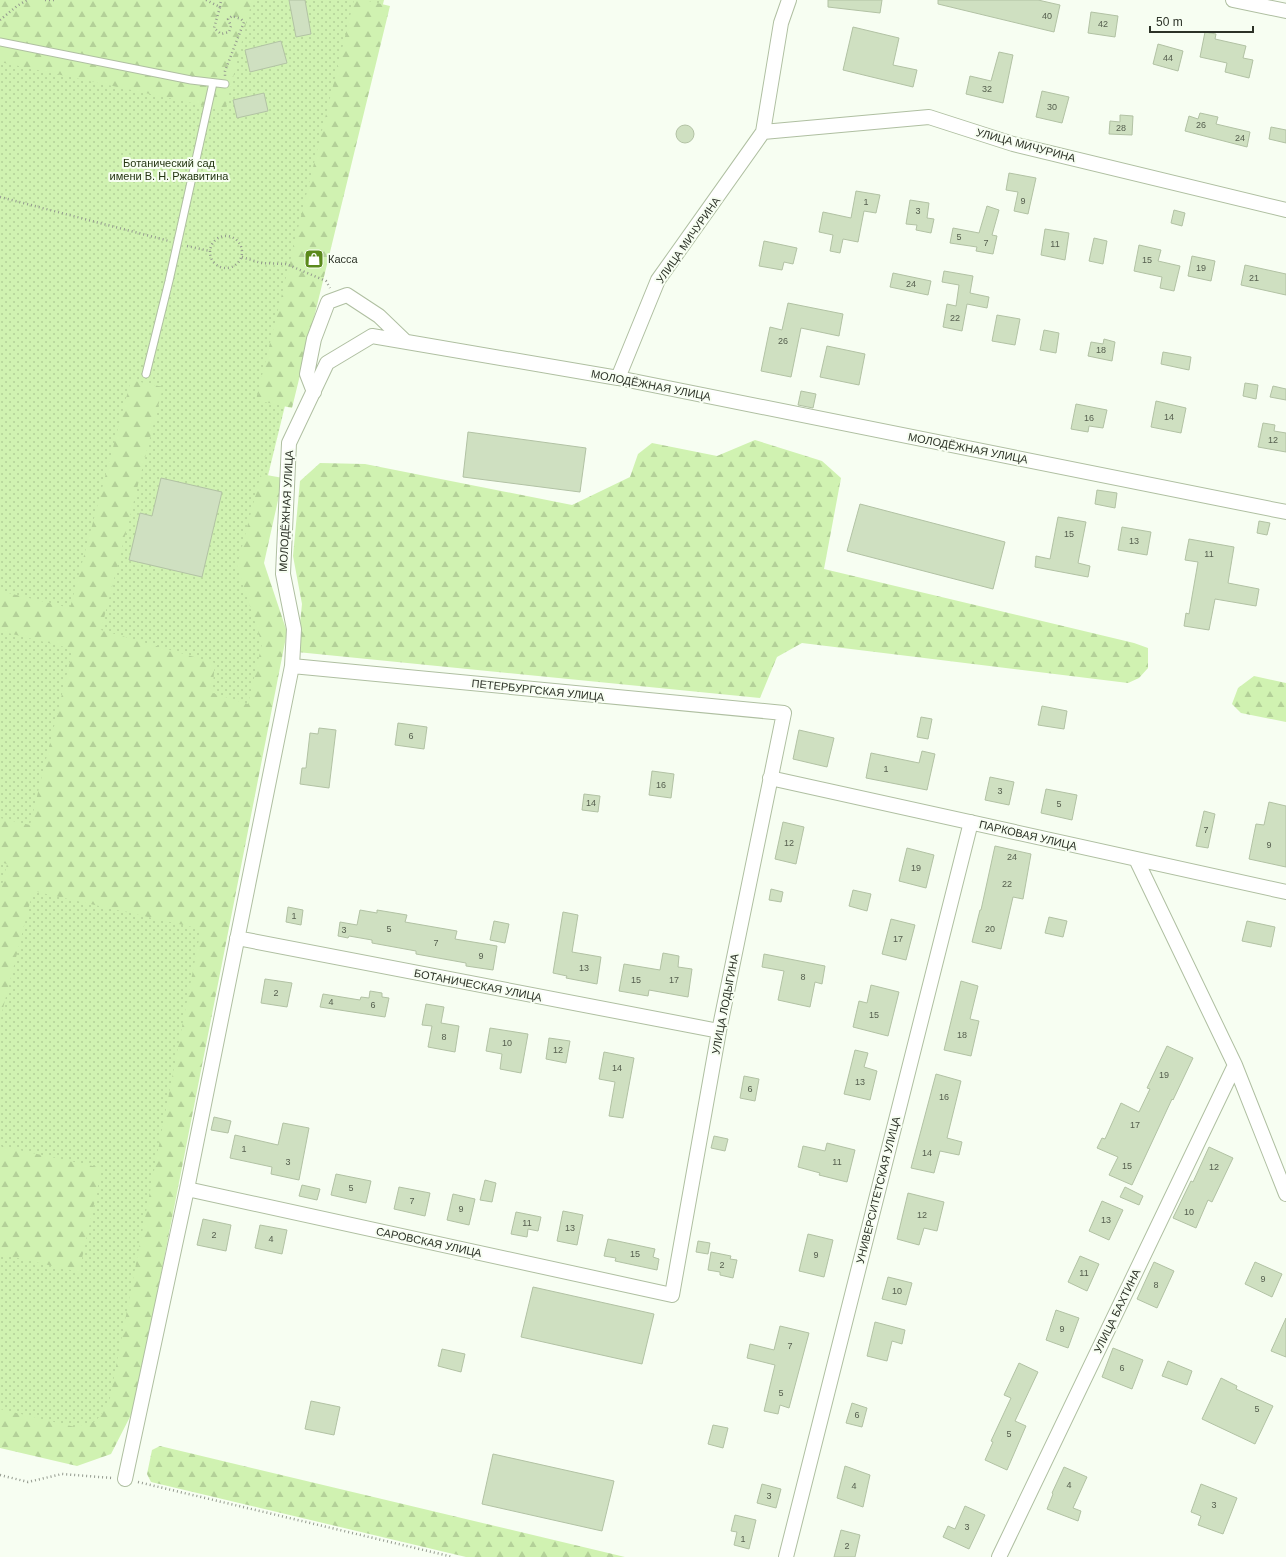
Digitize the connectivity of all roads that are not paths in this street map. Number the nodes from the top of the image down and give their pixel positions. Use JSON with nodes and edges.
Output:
{"nodes":[{"id":1,"x":789,"y":0,"type":"edge"},
{"id":2,"x":1233,"y":0,"type":"edge"},
{"id":3,"x":1286,"y":11,"type":"edge"},
{"id":4,"x":0,"y":42,"type":"edge"},
{"id":5,"x":213,"y":83,"type":"junction"},
{"id":6,"x":225,"y":84,"type":"road end"},
{"id":7,"x":763,"y":132,"type":"junction"},
{"id":8,"x":1286,"y":210,"type":"edge"},
{"id":9,"x":406,"y":342,"type":"junction"},
{"id":10,"x":146,"y":374,"type":"dead end"},
{"id":11,"x":618,"y":378,"type":"junction"},
{"id":12,"x":314,"y":392,"type":"junction"},
{"id":13,"x":1286,"y":512,"type":"edge"},
{"id":14,"x":292,"y":666,"type":"junction"},
{"id":15,"x":784,"y":713,"type":"joint"},
{"id":16,"x":770,"y":778,"type":"junction"},
{"id":17,"x":971,"y":822,"type":"junction"},
{"id":18,"x":1136,"y":859,"type":"junction"},
{"id":19,"x":1286,"y":892,"type":"edge"},
{"id":20,"x":237,"y":938,"type":"junction"},
{"id":21,"x":719,"y":1031,"type":"junction"},
{"id":22,"x":1235,"y":1066,"type":"junction"},
{"id":23,"x":187,"y":1189,"type":"junction"},
{"id":24,"x":1286,"y":1194,"type":"edge"},
{"id":25,"x":672,"y":1295,"type":"joint"},
{"id":26,"x":125,"y":1479,"type":"road end"},
{"id":27,"x":786,"y":1557,"type":"edge"},
{"id":28,"x":999,"y":1557,"type":"edge"}],
"edges":[{"from":1,"to":7,"type":"street","name":"УЛИЦА МИЧУРИНА"},
{"from":2,"to":3,"type":"street"},
{"from":4,"to":5,"type":"lane"},
{"from":5,"to":6,"type":"lane"},
{"from":5,"to":10,"type":"lane"},
{"from":7,"to":8,"type":"street","name":"УЛИЦА МИЧУРИНА"},
{"from":7,"to":11,"type":"street","name":"УЛИЦА МИЧУРИНА"},
{"from":9,"to":11,"type":"street","name":"МОЛОДЁЖНАЯ УЛИЦА"},
{"from":9,"to":12,"type":"street","name":"МОЛОДЁЖНАЯ УЛИЦА"},
{"from":9,"to":12,"type":"street"},
{"from":11,"to":13,"type":"street","name":"МОЛОДЁЖНАЯ УЛИЦА"},
{"from":12,"to":14,"type":"street","name":"МОЛОДЁЖНАЯ УЛИЦА"},
{"from":14,"to":15,"type":"street","name":"ПЕТЕРБУРГСКАЯ УЛИЦА"},
{"from":14,"to":20,"type":"street","name":"МОЛОДЁЖНАЯ УЛИЦА"},
{"from":15,"to":16,"type":"street","name":"УЛИЦА ЛОДЫГИНА"},
{"from":16,"to":17,"type":"street","name":"ПАРКОВАЯ УЛИЦА"},
{"from":16,"to":21,"type":"street","name":"УЛИЦА ЛОДЫГИНА"},
{"from":17,"to":18,"type":"street","name":"ПАРКОВАЯ УЛИЦА"},
{"from":17,"to":27,"type":"street","name":"УНИВЕРСИТЕТСКАЯ УЛИЦА"},
{"from":18,"to":19,"type":"street","name":"ПАРКОВАЯ УЛИЦА"},
{"from":18,"to":22,"type":"street"},
{"from":20,"to":21,"type":"street","name":"БОТАНИЧЕСКАЯ УЛИЦА"},
{"from":20,"to":23,"type":"street","name":"МОЛОДЁЖНАЯ УЛИЦА"},
{"from":21,"to":25,"type":"street","name":"УЛИЦА ЛОДЫГИНА"},
{"from":22,"to":24,"type":"street"},
{"from":22,"to":28,"type":"street","name":"УЛИЦА БАХТИНА"},
{"from":23,"to":25,"type":"street","name":"САРОВСКАЯ УЛИЦА"},
{"from":23,"to":26,"type":"street","name":"МОЛОДЁЖНАЯ УЛИЦА"}]}
